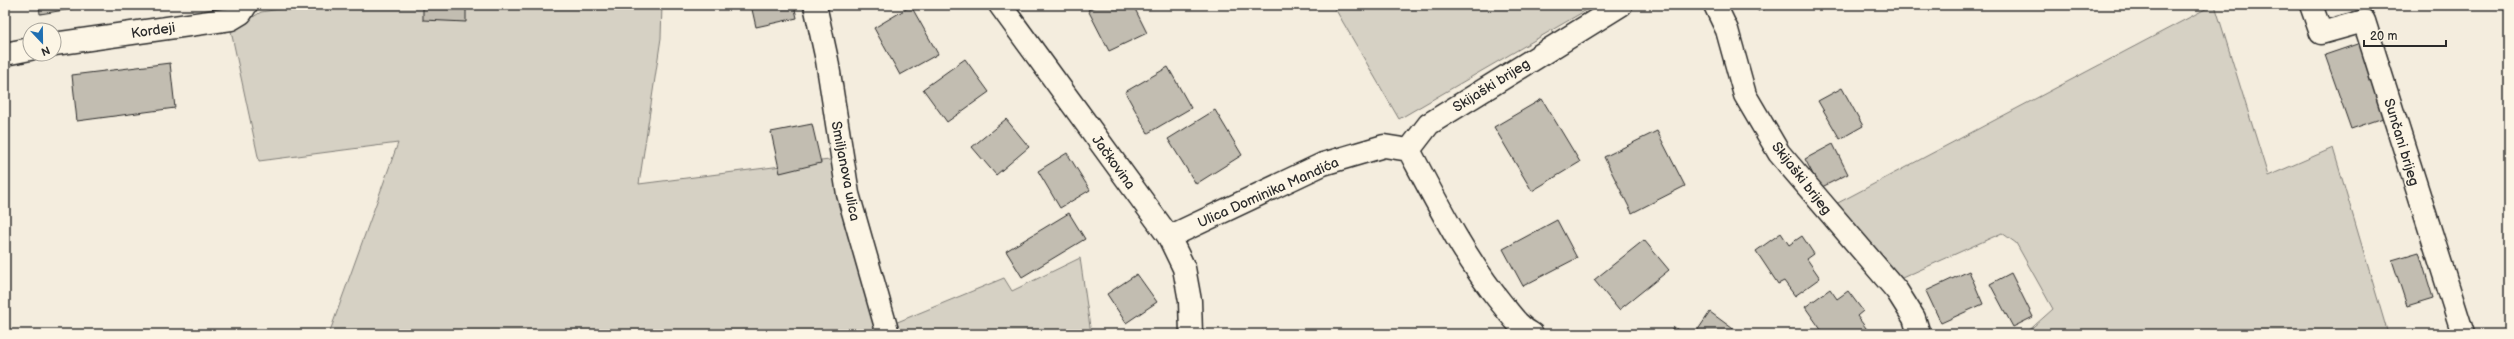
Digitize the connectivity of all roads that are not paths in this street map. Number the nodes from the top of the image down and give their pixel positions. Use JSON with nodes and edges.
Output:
{"nodes":[{"id":1,"x":246,"y":5,"type":"edge"},
{"id":2,"x":815,"y":5,"type":"edge"},
{"id":3,"x":1000,"y":5,"type":"edge"},
{"id":4,"x":1621,"y":5,"type":"edge"},
{"id":5,"x":1715,"y":5,"type":"edge"},
{"id":6,"x":2312,"y":5,"type":"edge"},
{"id":7,"x":62,"y":43,"type":"edge"},
{"id":8,"x":22,"y":51,"type":"edge"},
{"id":9,"x":5,"y":54,"type":"edge"},
{"id":10,"x":1409,"y":150,"type":"junction"},
{"id":11,"x":1169,"y":237,"type":"junction"},
{"id":12,"x":888,"y":334,"type":"edge"},
{"id":13,"x":1191,"y":334,"type":"edge"},
{"id":14,"x":1532,"y":334,"type":"edge"},
{"id":15,"x":1919,"y":334,"type":"edge"},
{"id":16,"x":2463,"y":334,"type":"edge"}],
"edges":[{"from":1,"to":7,"type":"street","name":"Kordeji"},
{"from":2,"to":12,"type":"street","name":"Smiljanova ulica"},
{"from":3,"to":11,"type":"street","name":"Jačkovina"},
{"from":4,"to":10,"type":"street","name":"Skijaški brijeg"},
{"from":5,"to":15,"type":"street","name":"Skijaški brijeg"},
{"from":6,"to":16,"type":"street","name":"Sunčani brijeg"},
{"from":8,"to":9,"type":"street"},
{"from":10,"to":11,"type":"street","name":"Ulica Dominika Mandića"},
{"from":10,"to":14,"type":"street"},
{"from":11,"to":13,"type":"street","name":"Jačkovina"}]}
